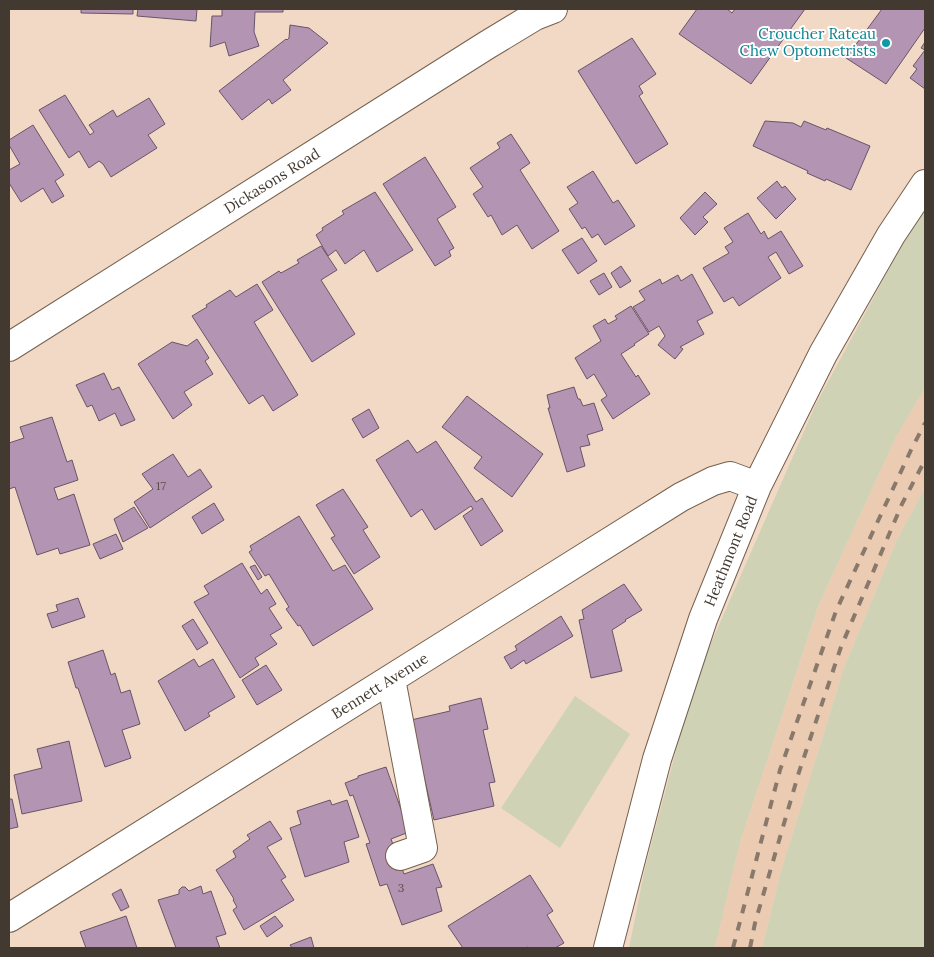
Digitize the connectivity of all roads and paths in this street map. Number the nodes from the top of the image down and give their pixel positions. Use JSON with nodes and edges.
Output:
{"nodes":[{"id":1,"x":543,"y":11,"type":"edge"},
{"id":2,"x":925,"y":184,"type":"edge"},
{"id":3,"x":9,"y":347,"type":"edge"},
{"id":4,"x":757,"y":486,"type":"junction"},
{"id":5,"x":391,"y":679,"type":"junction"},
{"id":6,"x":400,"y":856,"type":"dead end"},
{"id":7,"x":9,"y":918,"type":"edge"},
{"id":8,"x":608,"y":948,"type":"edge"}],
"edges":[{"from":1,"to":3,"type":"street","name":"Dickasons Road"},
{"from":2,"to":4,"type":"street","name":"Heathmont Road"},
{"from":4,"to":5,"type":"street","name":"Bennett Avenue"},
{"from":4,"to":8,"type":"street","name":"Heathmont Road"},
{"from":5,"to":6,"type":"street"},
{"from":5,"to":7,"type":"street","name":"Bennett Avenue"}]}
